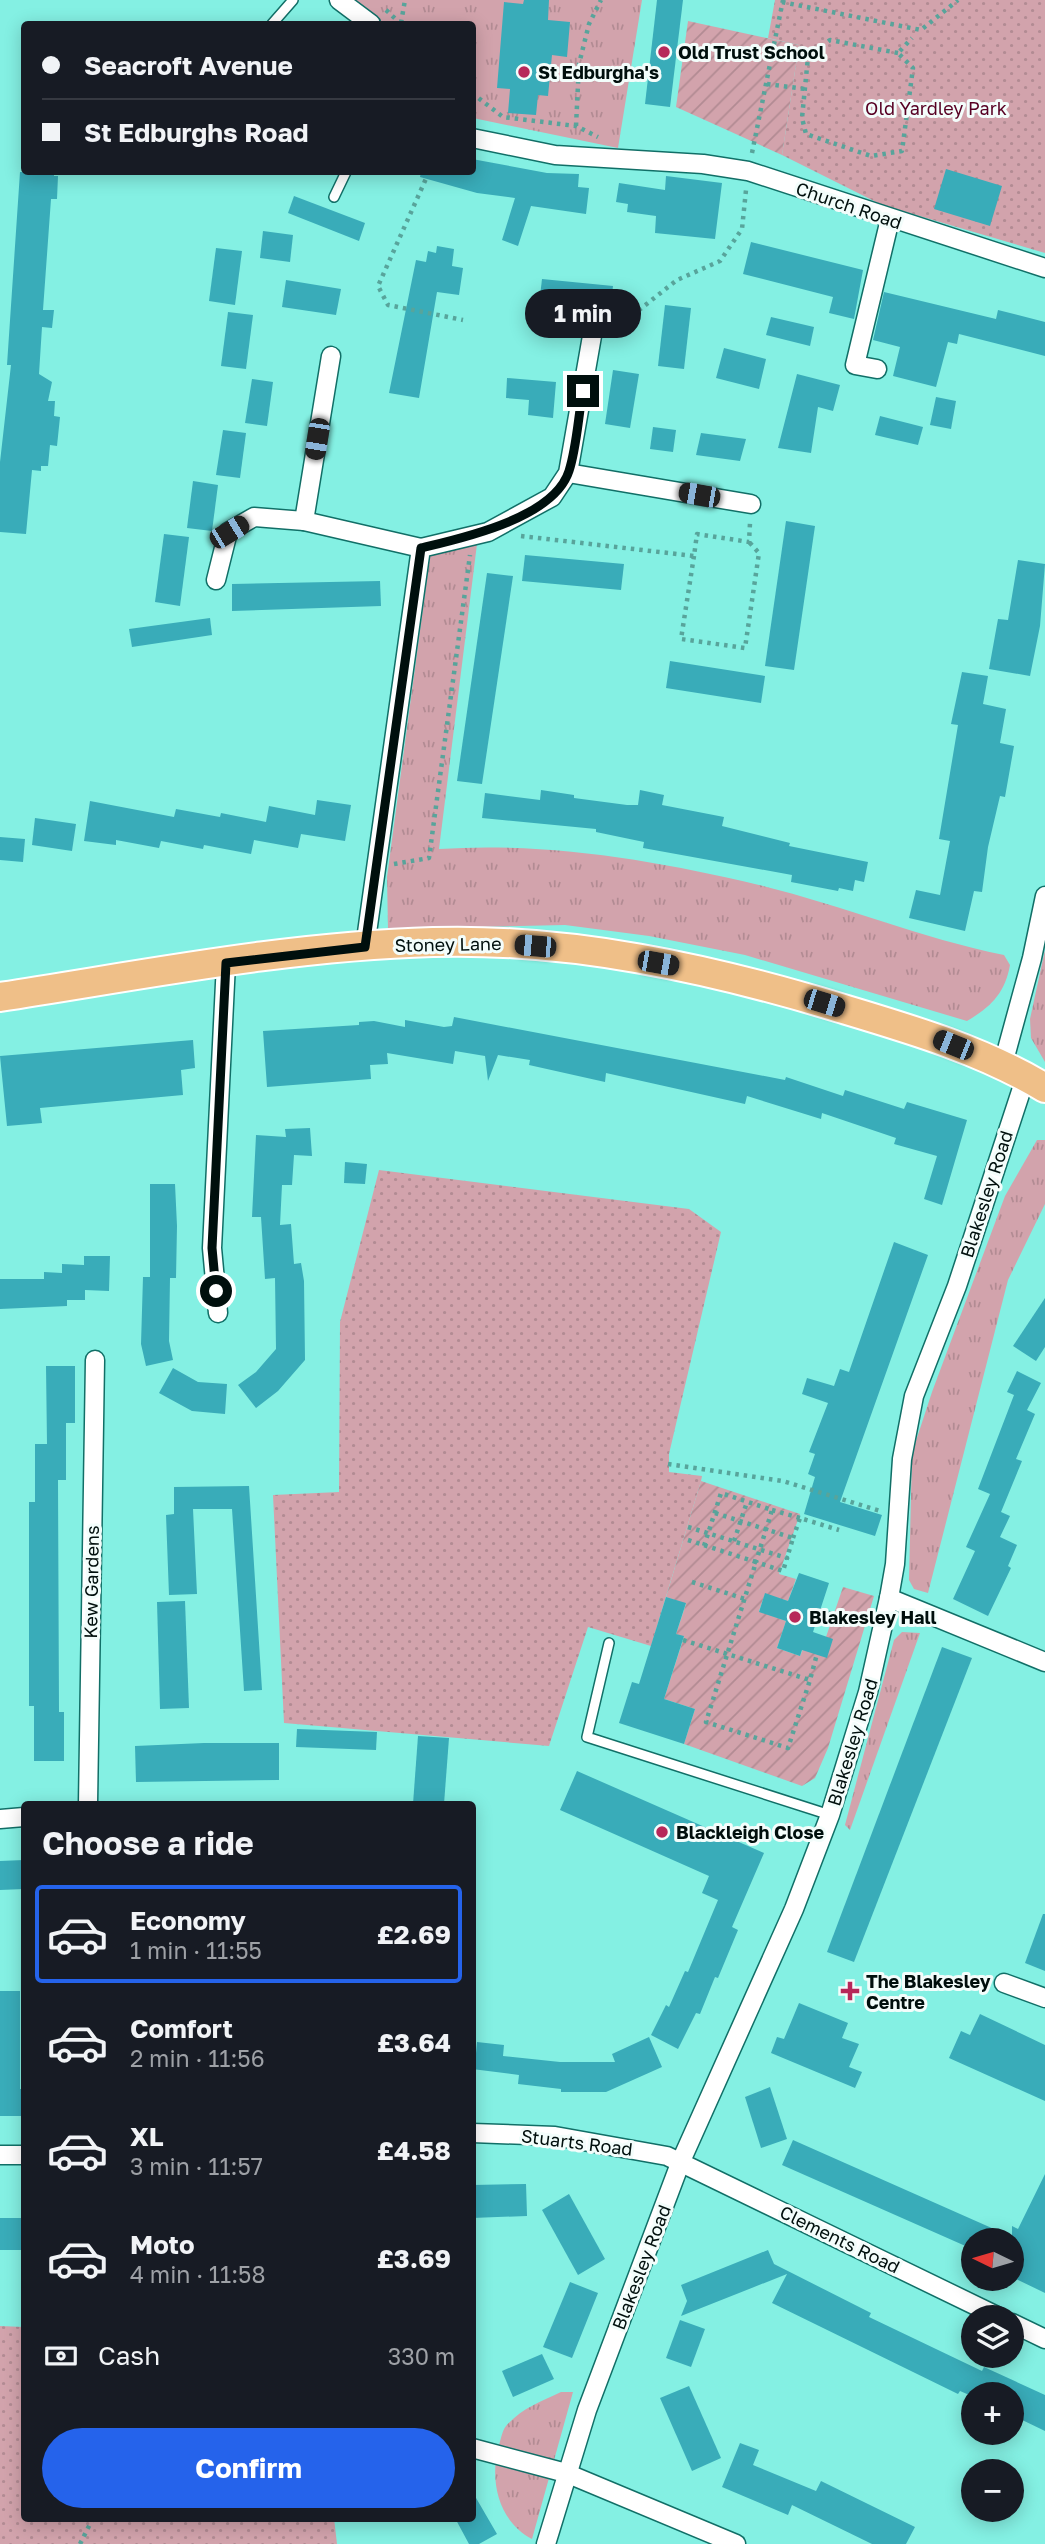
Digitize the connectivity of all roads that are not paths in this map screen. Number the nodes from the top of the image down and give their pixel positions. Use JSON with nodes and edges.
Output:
{"nodes":[{"id":1,"x":293,"y":0,"type":"edge"},
{"id":2,"x":339,"y":0,"type":"edge"},
{"id":3,"x":275,"y":21,"type":"edge"},
{"id":4,"x":367,"y":21,"type":"edge"},
{"id":5,"x":476,"y":139,"type":"edge"},
{"id":6,"x":345,"y":175,"type":"edge"},
{"id":7,"x":334,"y":197,"type":"dead end"},
{"id":8,"x":890,"y":219,"type":"junction"},
{"id":9,"x":1045,"y":268,"type":"edge"},
{"id":10,"x":592,"y":336,"type":"road end"},
{"id":11,"x":331,"y":356,"type":"dead end"},
{"id":12,"x":877,"y":369,"type":"dead end"},
{"id":13,"x":568,"y":473,"type":"junction"},
{"id":14,"x":751,"y":504,"type":"road end"},
{"id":15,"x":304,"y":521,"type":"junction"},
{"id":16,"x":421,"y":548,"type":"junction"},
{"id":17,"x":216,"y":580,"type":"dead end"},
{"id":18,"x":1045,"y":896,"type":"edge"},
{"id":19,"x":365,"y":947,"type":"junction"},
{"id":20,"x":226,"y":963,"type":"junction"},
{"id":21,"x":0,"y":997,"type":"edge"},
{"id":22,"x":1025,"y":1076,"type":"edge"},
{"id":23,"x":218,"y":1313,"type":"dead end"},
{"id":24,"x":95,"y":1360,"type":"dead end"},
{"id":25,"x":889,"y":1598,"type":"junction"},
{"id":26,"x":610,"y":1643,"type":"dead end"},
{"id":27,"x":1045,"y":1661,"type":"edge"},
{"id":28,"x":88,"y":1801,"type":"edge"},
{"id":29,"x":830,"y":1815,"type":"junction"},
{"id":30,"x":21,"y":1817,"type":"edge"},
{"id":31,"x":0,"y":1819,"type":"edge"},
{"id":32,"x":1003,"y":1983,"type":"dead end"},
{"id":33,"x":1045,"y":1998,"type":"edge"},
{"id":34,"x":476,"y":2133,"type":"edge"},
{"id":35,"x":0,"y":2155,"type":"edge"},
{"id":36,"x":21,"y":2155,"type":"edge"},
{"id":37,"x":681,"y":2161,"type":"junction"},
{"id":38,"x":975,"y":2305,"type":"edge"},
{"id":39,"x":1024,"y":2329,"type":"edge"},
{"id":40,"x":1045,"y":2339,"type":"edge"},
{"id":41,"x":476,"y":2449,"type":"edge"},
{"id":42,"x":566,"y":2473,"type":"junction"},
{"id":43,"x":546,"y":2544,"type":"edge"},
{"id":44,"x":736,"y":2544,"type":"edge"}],
"edges":[{"from":1,"to":3,"type":"lane"},
{"from":2,"to":4,"type":"street"},
{"from":5,"to":8,"type":"street","name":"Church Road"},
{"from":6,"to":7,"type":"lane"},
{"from":8,"to":9,"type":"street","name":"Church Road"},
{"from":8,"to":12,"type":"street"},
{"from":10,"to":13,"type":"street"},
{"from":11,"to":15,"type":"street"},
{"from":13,"to":14,"type":"street"},
{"from":13,"to":16,"type":"street"},
{"from":15,"to":16,"type":"street"},
{"from":15,"to":17,"type":"street"},
{"from":16,"to":19,"type":"street"},
{"from":18,"to":22,"type":"street","name":"Blakesley Road"},
{"from":19,"to":20,"type":"main road","name":"Stoney Lane"},
{"from":19,"to":22,"type":"main road","name":"Stoney Lane"},
{"from":20,"to":21,"type":"main road","name":"Stoney Lane"},
{"from":20,"to":23,"type":"street"},
{"from":22,"to":25,"type":"street","name":"Blakesley Road"},
{"from":24,"to":28,"type":"street","name":"Kew Gardens"},
{"from":25,"to":27,"type":"street"},
{"from":25,"to":29,"type":"street","name":"Blakesley Road"},
{"from":26,"to":29,"type":"lane"},
{"from":29,"to":37,"type":"street","name":"Blakesley Road"},
{"from":30,"to":31,"type":"street"},
{"from":32,"to":33,"type":"street"},
{"from":34,"to":37,"type":"street","name":"Stuarts Road"},
{"from":35,"to":36,"type":"street"},
{"from":37,"to":38,"type":"street","name":"Clements Road"},
{"from":37,"to":42,"type":"street","name":"Blakesley Road"},
{"from":39,"to":40,"type":"street"},
{"from":41,"to":42,"type":"street"},
{"from":42,"to":43,"type":"street","name":"Blakesley Road"},
{"from":42,"to":44,"type":"street"}]}
